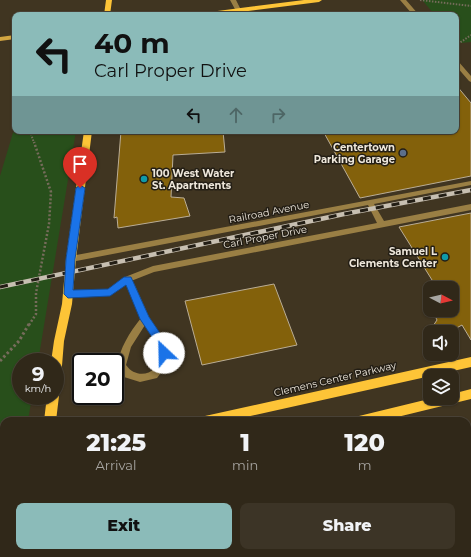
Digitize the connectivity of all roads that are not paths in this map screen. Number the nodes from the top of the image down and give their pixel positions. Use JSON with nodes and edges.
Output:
{"nodes":[{"id":1,"x":109,"y":0,"type":"edge"},
{"id":2,"x":233,"y":0,"type":"edge"},
{"id":3,"x":319,"y":0,"type":"edge"},
{"id":4,"x":403,"y":0,"type":"edge"},
{"id":5,"x":238,"y":10,"type":"junction"},
{"id":6,"x":107,"y":12,"type":"edge"},
{"id":7,"x":224,"y":12,"type":"edge"},
{"id":8,"x":413,"y":12,"type":"edge"},
{"id":9,"x":12,"y":37,"type":"edge"},
{"id":10,"x":0,"y":39,"type":"edge"},
{"id":11,"x":459,"y":66,"type":"edge"},
{"id":12,"x":471,"y":80,"type":"edge"},
{"id":13,"x":88,"y":134,"type":"edge"},
{"id":14,"x":471,"y":183,"type":"edge"},
{"id":15,"x":370,"y":203,"type":"junction"},
{"id":16,"x":471,"y":207,"type":"edge"},
{"id":17,"x":382,"y":224,"type":"junction"},
{"id":18,"x":71,"y":259,"type":"junction"},
{"id":19,"x":128,"y":279,"type":"junction"},
{"id":20,"x":68,"y":294,"type":"junction"},
{"id":21,"x":145,"y":319,"type":"junction"},
{"id":22,"x":58,"y":353,"type":"edge"},
{"id":23,"x":471,"y":362,"type":"edge"},
{"id":24,"x":471,"y":394,"type":"edge"},
{"id":25,"x":52,"y":405,"type":"edge"},
{"id":26,"x":50,"y":417,"type":"edge"},
{"id":27,"x":223,"y":417,"type":"edge"},
{"id":28,"x":376,"y":417,"type":"edge"}],
"edges":[{"from":1,"to":6,"type":"main road"},
{"from":2,"to":5,"type":"street"},
{"from":3,"to":5,"type":"main road"},
{"from":4,"to":8,"type":"street"},
{"from":5,"to":7,"type":"main road"},
{"from":9,"to":10,"type":"main road"},
{"from":11,"to":12,"type":"street"},
{"from":13,"to":18,"type":"main road"},
{"from":14,"to":15,"type":"street","name":"Railroad Avenue"},
{"from":15,"to":17,"type":"street"},
{"from":15,"to":18,"type":"street","name":"Railroad Avenue"},
{"from":16,"to":17,"type":"street","name":"Carl Proper Drive"},
{"from":17,"to":19,"type":"street","name":"Carl Proper Drive"},
{"from":18,"to":20,"type":"main road"},
{"from":19,"to":20,"type":"street","name":"Carl Proper Drive"},
{"from":19,"to":21,"type":"street"},
{"from":20,"to":22,"type":"main road"},
{"from":21,"to":21,"type":"street"},
{"from":23,"to":27,"type":"main road","name":"Clemens Center Parkway"},
{"from":24,"to":28,"type":"main road"},
{"from":25,"to":26,"type":"main road"}]}
